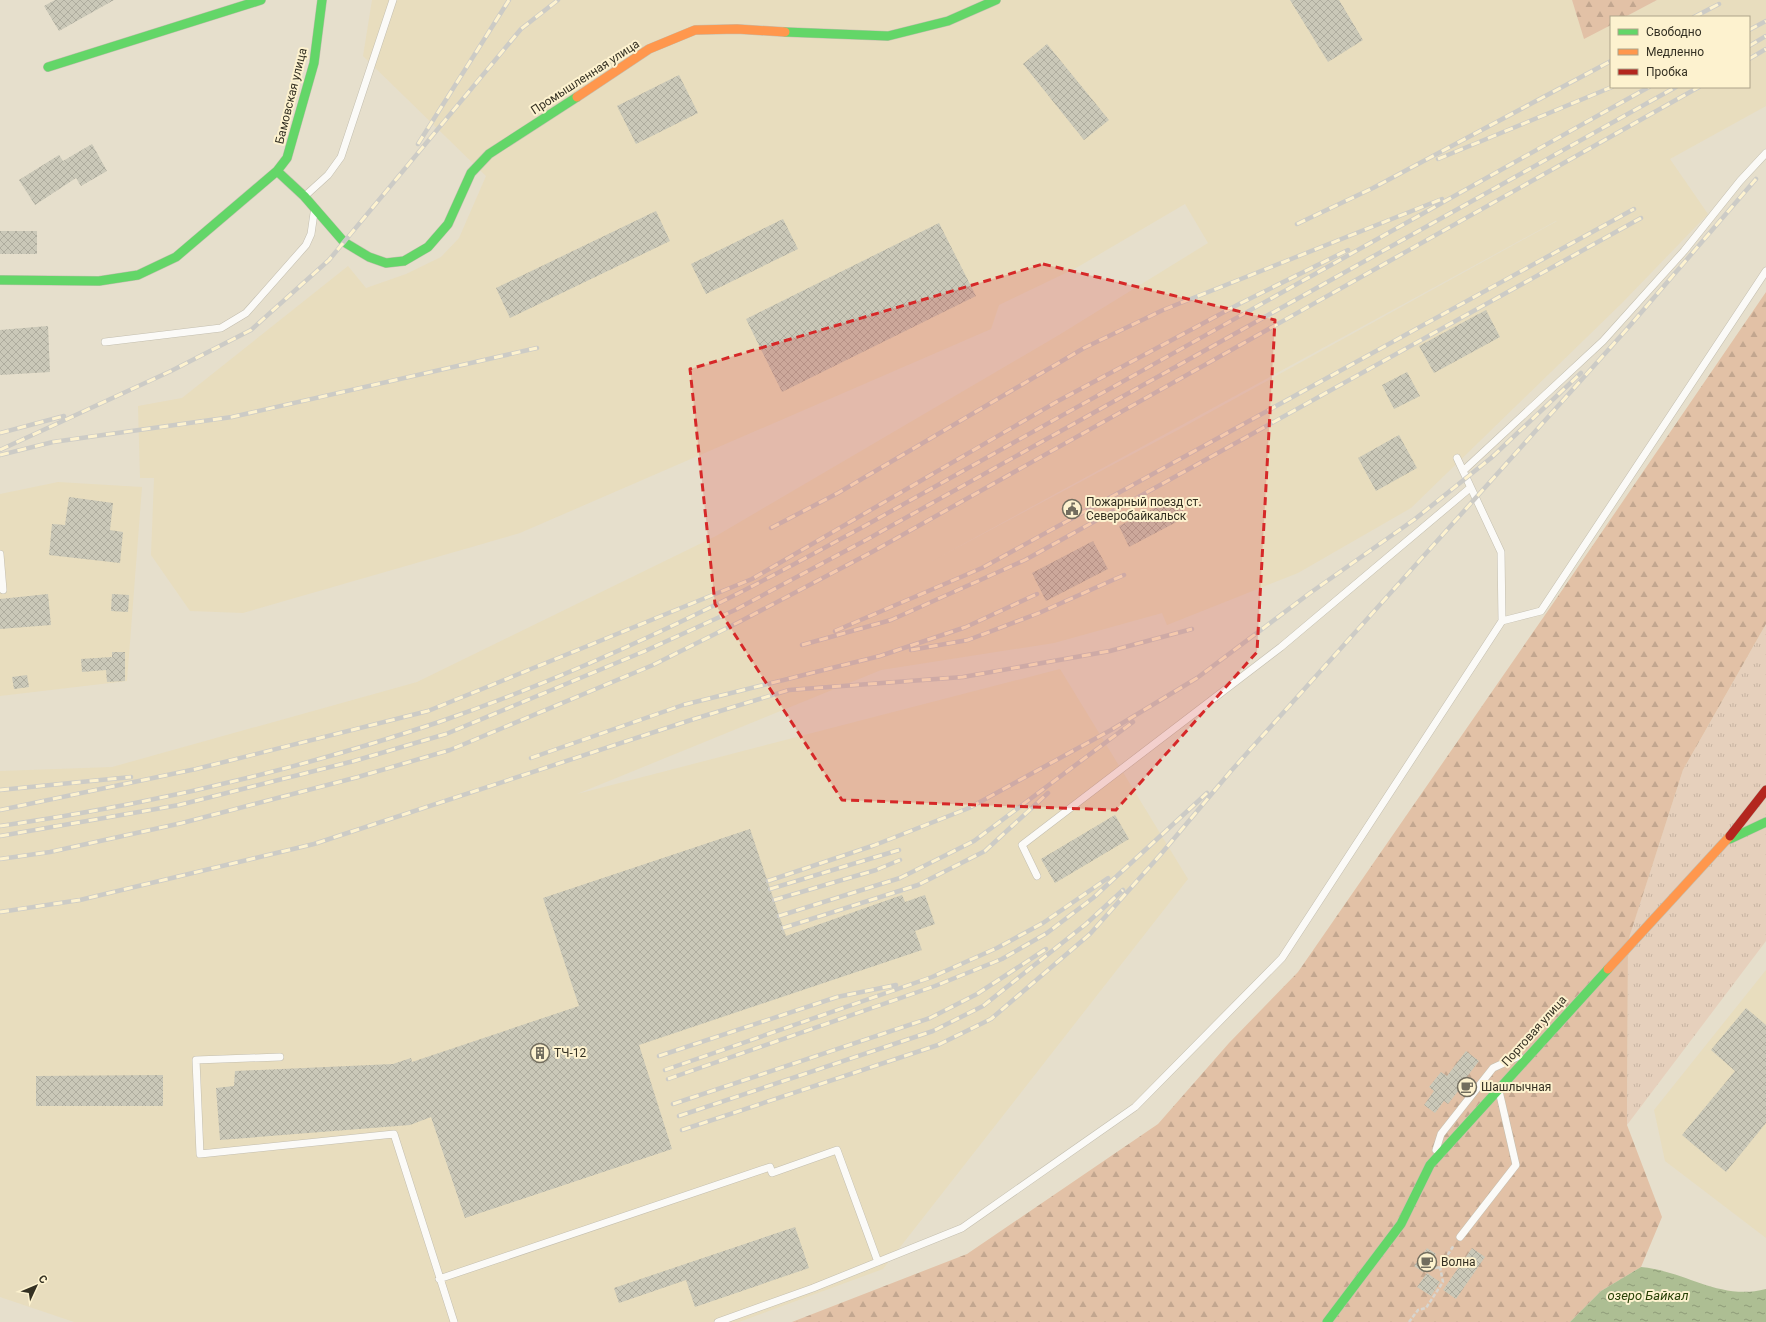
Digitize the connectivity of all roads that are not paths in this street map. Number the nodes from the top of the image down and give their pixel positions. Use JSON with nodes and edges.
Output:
{"nodes":[{"id":1,"x":261,"y":0,"type":"edge"},
{"id":2,"x":322,"y":0,"type":"edge"},
{"id":3,"x":393,"y":0,"type":"edge"},
{"id":4,"x":996,"y":0,"type":"edge"},
{"id":5,"x":48,"y":67,"type":"dead end"},
{"id":6,"x":1766,"y":153,"type":"edge"},
{"id":7,"x":277,"y":171,"type":"junction"},
{"id":8,"x":304,"y":196,"type":"junction"},
{"id":9,"x":315,"y":209,"type":"junction"},
{"id":10,"x":1766,"y":271,"type":"edge"},
{"id":11,"x":0,"y":280,"type":"edge"},
{"id":12,"x":105,"y":342,"type":"dead end"},
{"id":13,"x":1457,"y":458,"type":"dead end"},
{"id":14,"x":1463,"y":471,"type":"junction"},
{"id":15,"x":1470,"y":488,"type":"junction"},
{"id":16,"x":0,"y":554,"type":"edge"},
{"id":17,"x":3,"y":590,"type":"dead end"},
{"id":18,"x":1502,"y":621,"type":"junction"},
{"id":19,"x":1766,"y":790,"type":"edge"},
{"id":20,"x":1766,"y":822,"type":"edge"},
{"id":21,"x":1727,"y":840,"type":"junction"},
{"id":22,"x":1037,"y":876,"type":"dead end"},
{"id":23,"x":1533,"y":1050,"type":"junction"},
{"id":24,"x":280,"y":1056,"type":"dead end"},
{"id":25,"x":1498,"y":1089,"type":"junction"},
{"id":26,"x":1430,"y":1165,"type":"junction"},
{"id":27,"x":1460,"y":1237,"type":"road end"},
{"id":28,"x":878,"y":1262,"type":"junction"},
{"id":29,"x":439,"y":1279,"type":"junction"},
{"id":30,"x":454,"y":1322,"type":"edge"},
{"id":31,"x":718,"y":1322,"type":"edge"},
{"id":32,"x":1327,"y":1322,"type":"edge"}],
"edges":[{"from":1,"to":5,"type":"street"},
{"from":2,"to":7,"type":"street","name":"Бамовская улица"},
{"from":3,"to":8,"type":"lane"},
{"from":4,"to":9,"type":"street","name":"Промышленная улица"},
{"from":6,"to":14,"type":"lane"},
{"from":7,"to":8,"type":"street","name":"Промышленная улица"},
{"from":7,"to":11,"type":"street","name":"Бамовская улица"},
{"from":8,"to":9,"type":"street","name":"Промышленная улица"},
{"from":9,"to":12,"type":"lane"},
{"from":10,"to":18,"type":"lane"},
{"from":13,"to":14,"type":"lane"},
{"from":14,"to":15,"type":"lane"},
{"from":15,"to":18,"type":"lane"},
{"from":15,"to":22,"type":"lane"},
{"from":16,"to":17,"type":"lane"},
{"from":18,"to":28,"type":"lane"},
{"from":19,"to":21,"type":"street","name":"Портовая улица"},
{"from":20,"to":21,"type":"street"},
{"from":21,"to":23,"type":"street","name":"Портовая улица"},
{"from":23,"to":25,"type":"street","name":"Портовая улица"},
{"from":23,"to":26,"type":"lane"},
{"from":24,"to":29,"type":"lane"},
{"from":25,"to":26,"type":"street","name":"Портовая улица"},
{"from":25,"to":27,"type":"lane"},
{"from":26,"to":32,"type":"street","name":"Портовая улица"},
{"from":28,"to":29,"type":"lane"},
{"from":28,"to":31,"type":"lane"},
{"from":29,"to":30,"type":"lane"}]}
